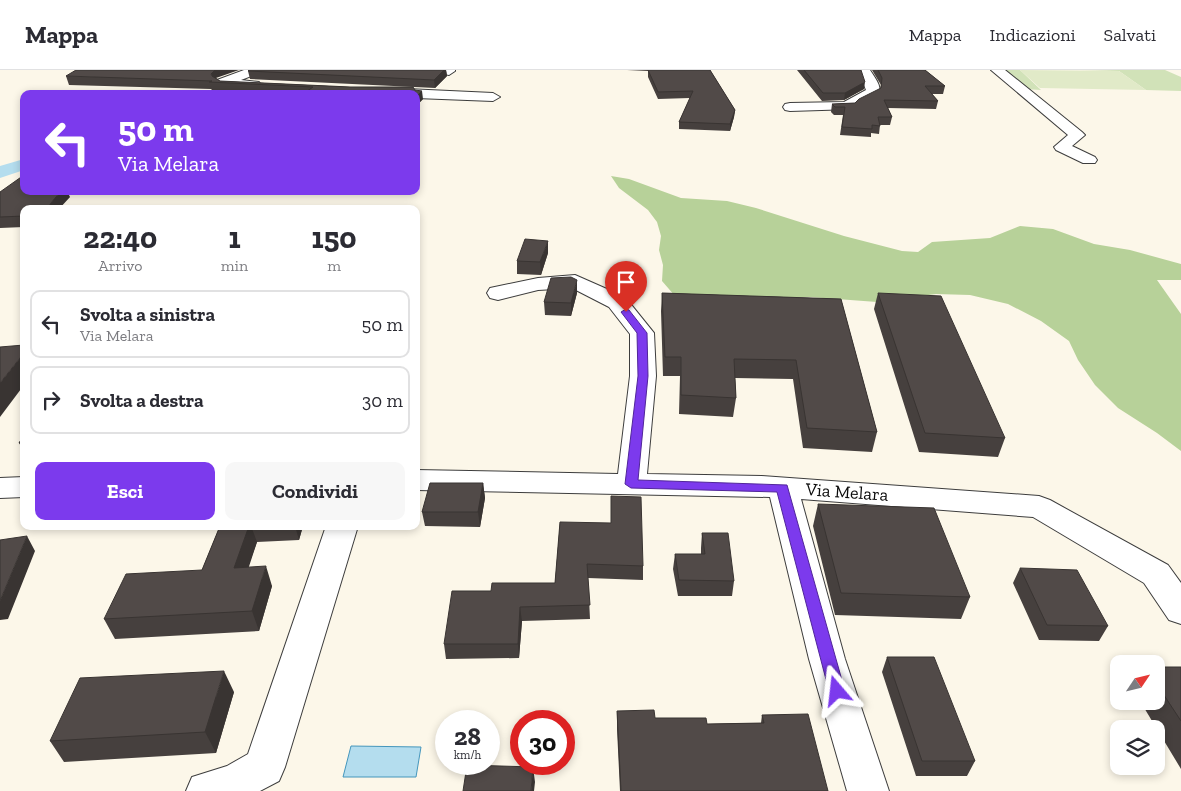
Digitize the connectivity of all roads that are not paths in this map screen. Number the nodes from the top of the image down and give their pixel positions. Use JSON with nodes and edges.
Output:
{"nodes":[{"id":1,"x":255,"y":70,"type":"edge"},
{"id":2,"x":864,"y":70,"type":"edge"},
{"id":3,"x":997,"y":70,"type":"edge"},
{"id":4,"x":270,"y":86,"type":"edge"},
{"id":5,"x":420,"y":93,"type":"edge"},
{"id":6,"x":493,"y":97,"type":"dead end"},
{"id":7,"x":790,"y":107,"type":"dead end"},
{"id":8,"x":1089,"y":160,"type":"dead end"},
{"id":9,"x":498,"y":293,"type":"dead end"},
{"id":10,"x":420,"y":480,"type":"edge"},
{"id":11,"x":631,"y":484,"type":"junction"},
{"id":12,"x":20,"y":487,"type":"edge"},
{"id":13,"x":0,"y":488,"type":"edge"},
{"id":14,"x":783,"y":488,"type":"junction"},
{"id":15,"x":341,"y":530,"type":"edge"},
{"id":16,"x":1181,"y":610,"type":"edge"},
{"id":17,"x":207,"y":791,"type":"edge"},
{"id":18,"x":868,"y":791,"type":"edge"}],
"edges":[{"from":1,"to":4,"type":"street"},
{"from":2,"to":7,"type":"street"},
{"from":3,"to":8,"type":"street"},
{"from":5,"to":6,"type":"street"},
{"from":9,"to":11,"type":"street"},
{"from":10,"to":11,"type":"street","name":"Via Melara"},
{"from":11,"to":14,"type":"street","name":"Via Melara"},
{"from":12,"to":13,"type":"street"},
{"from":14,"to":16,"type":"street","name":"Via Melara"},
{"from":14,"to":18,"type":"street"},
{"from":15,"to":17,"type":"street"}]}
